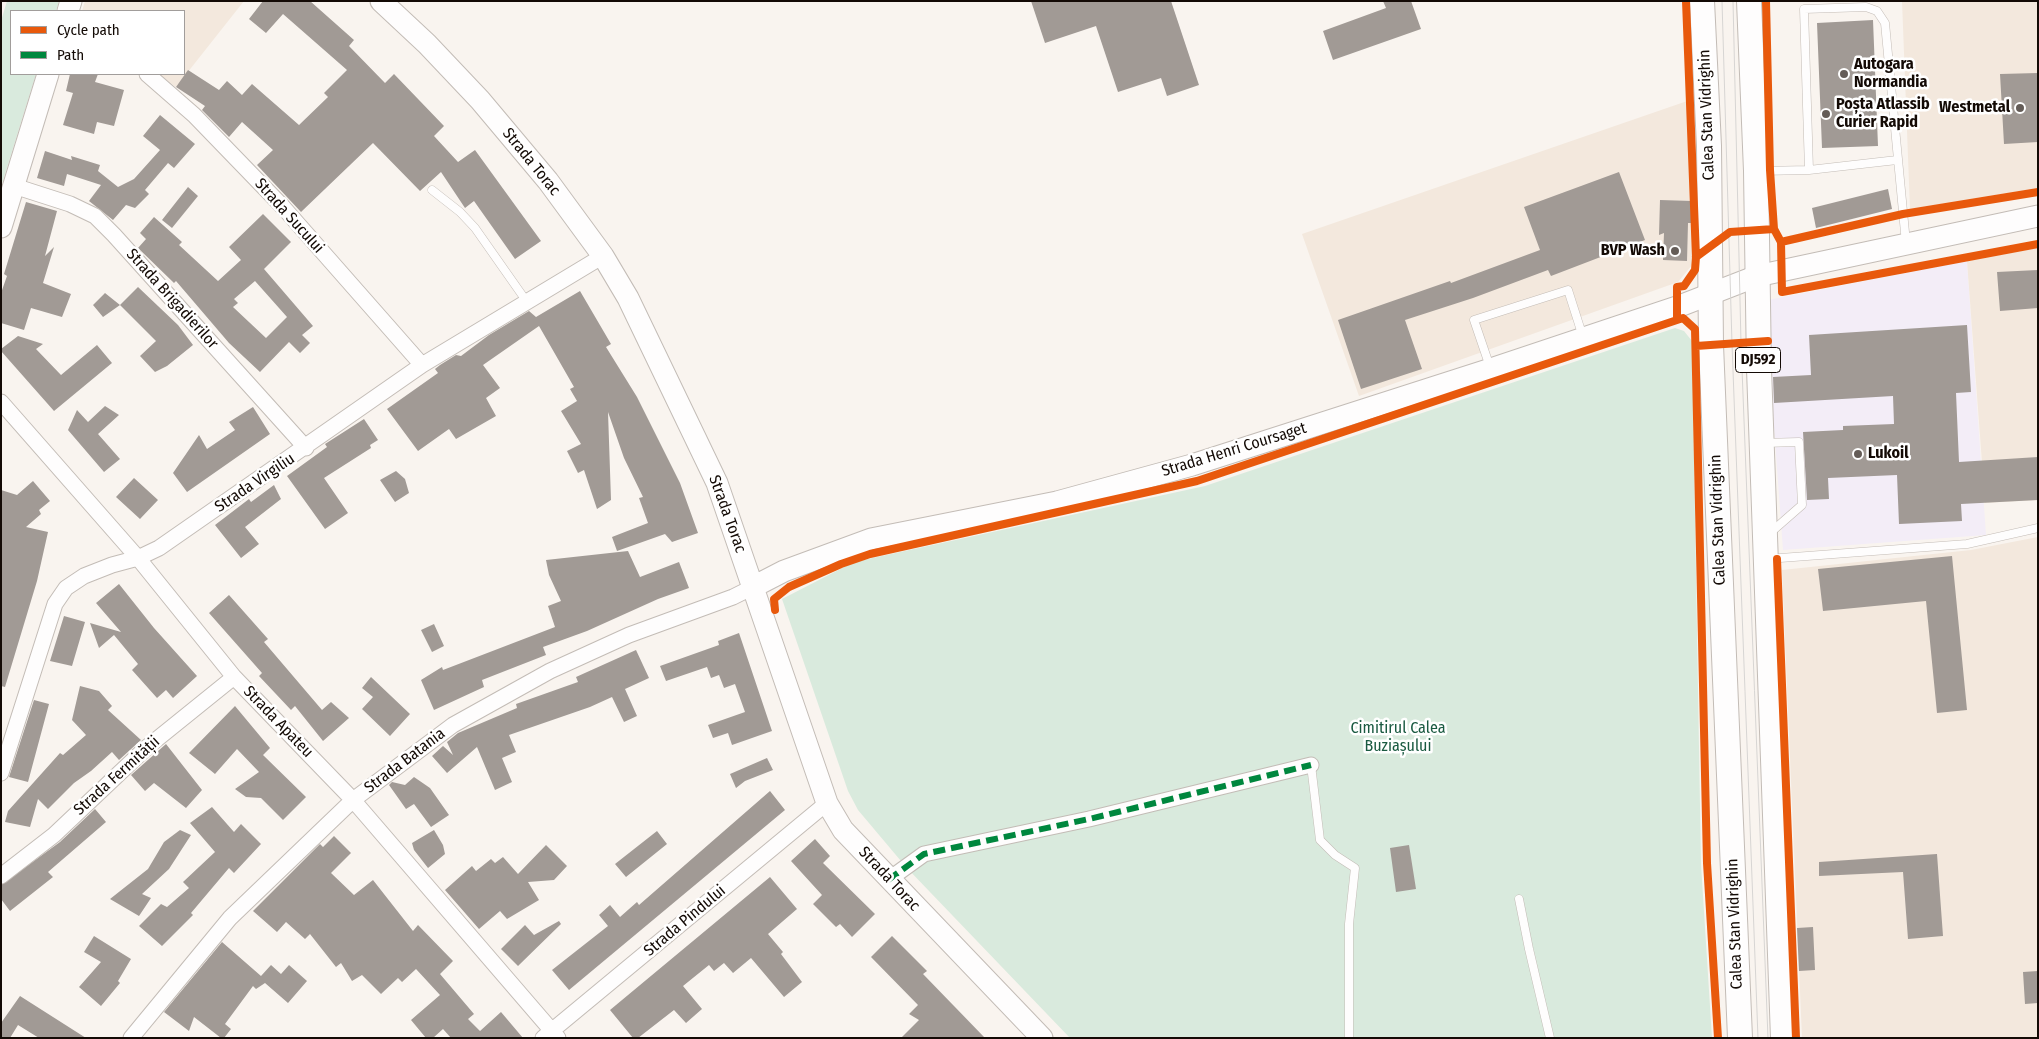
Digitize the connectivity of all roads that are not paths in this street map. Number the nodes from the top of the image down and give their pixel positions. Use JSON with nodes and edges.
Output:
{"nodes":[{"id":1,"x":381,"y":1,"type":"edge"},
{"id":2,"x":1702,"y":1,"type":"edge"},
{"id":3,"x":1749,"y":1,"type":"edge"},
{"id":4,"x":1804,"y":5,"type":"edge"},
{"id":5,"x":48,"y":75,"type":"edge"},
{"id":6,"x":148,"y":75,"type":"edge"},
{"id":7,"x":1897,"y":160,"type":"junction"},
{"id":8,"x":1809,"y":170,"type":"junction"},
{"id":9,"x":1756,"y":171,"type":"junction"},
{"id":10,"x":14,"y":186,"type":"junction"},
{"id":11,"x":432,"y":190,"type":"dead end"},
{"id":12,"x":2038,"y":216,"type":"edge"},
{"id":13,"x":1,"y":227,"type":"edge"},
{"id":14,"x":1906,"y":243,"type":"junction"},
{"id":15,"x":603,"y":256,"type":"junction"},
{"id":16,"x":1757,"y":276,"type":"junction"},
{"id":17,"x":1711,"y":295,"type":"junction"},
{"id":18,"x":527,"y":302,"type":"junction"},
{"id":19,"x":1584,"y":338,"type":"junction"},
{"id":20,"x":422,"y":366,"type":"junction"},
{"id":21,"x":1491,"y":369,"type":"junction"},
{"id":22,"x":1,"y":402,"type":"edge"},
{"id":23,"x":1761,"y":444,"type":"junction"},
{"id":24,"x":306,"y":448,"type":"junction"},
{"id":25,"x":2038,"y":528,"type":"edge"},
{"id":26,"x":1765,"y":548,"type":"junction"},
{"id":27,"x":138,"y":558,"type":"junction"},
{"id":28,"x":753,"y":586,"type":"junction"},
{"id":29,"x":234,"y":676,"type":"junction"},
{"id":30,"x":1311,"y":765,"type":"joint"},
{"id":31,"x":1,"y":773,"type":"edge"},
{"id":32,"x":353,"y":800,"type":"junction"},
{"id":33,"x":827,"y":803,"type":"junction"},
{"id":34,"x":1,"y":876,"type":"edge"},
{"id":35,"x":888,"y":880,"type":"junction"},
{"id":36,"x":1519,"y":899,"type":"dead end"},
{"id":37,"x":551,"y":1035,"type":"edge"},
{"id":38,"x":131,"y":1038,"type":"edge"},
{"id":39,"x":1042,"y":1038,"type":"edge"},
{"id":40,"x":1350,"y":1038,"type":"edge"},
{"id":41,"x":1550,"y":1038,"type":"edge"},
{"id":42,"x":1740,"y":1038,"type":"edge"},
{"id":43,"x":1783,"y":1038,"type":"edge"}],
"edges":[{"from":1,"to":15,"type":"street","name":"Strada Torac"},
{"from":2,"to":17,"type":"main road","name":"Calea Stan Vidrighin","number":"DJ592"},
{"from":3,"to":9,"type":"main road","number":"DJ592"},
{"from":4,"to":7,"type":"lane"},
{"from":4,"to":8,"type":"lane"},
{"from":5,"to":10,"type":"street"},
{"from":6,"to":20,"type":"street","name":"Strada Sucului"},
{"from":7,"to":8,"type":"lane"},
{"from":7,"to":14,"type":"lane"},
{"from":8,"to":9,"type":"lane"},
{"from":9,"to":16,"type":"main road","number":"DJ592"},
{"from":10,"to":13,"type":"street"},
{"from":10,"to":24,"type":"street","name":"Strada Brigadierilor"},
{"from":11,"to":18,"type":"lane"},
{"from":12,"to":14,"type":"street","name":"Strada Henri Coursaget"},
{"from":14,"to":16,"type":"street","name":"Strada Henri Coursaget"},
{"from":15,"to":18,"type":"street","name":"Strada Virgiliu"},
{"from":15,"to":28,"type":"street","name":"Strada Torac"},
{"from":16,"to":17,"type":"street","name":"Strada Henri Coursaget"},
{"from":16,"to":23,"type":"main road","number":"DJ592"},
{"from":17,"to":19,"type":"street","name":"Strada Henri Coursaget"},
{"from":17,"to":42,"type":"main road","name":"Calea Stan Vidrighin","number":"DJ592"},
{"from":18,"to":20,"type":"street","name":"Strada Virgiliu"},
{"from":19,"to":21,"type":"street","name":"Strada Henri Coursaget"},
{"from":19,"to":21,"type":"lane"},
{"from":20,"to":24,"type":"street","name":"Strada Virgiliu"},
{"from":21,"to":28,"type":"street","name":"Strada Henri Coursaget"},
{"from":22,"to":27,"type":"street","name":"Strada Apateu"},
{"from":23,"to":26,"type":"main road","number":"DJ592"},
{"from":23,"to":26,"type":"lane"},
{"from":24,"to":27,"type":"street","name":"Strada Virgiliu"},
{"from":25,"to":26,"type":"lane"},
{"from":26,"to":43,"type":"main road","number":"DJ592"},
{"from":27,"to":29,"type":"street","name":"Strada Apateu"},
{"from":27,"to":31,"type":"street","name":"Strada Virgiliu"},
{"from":28,"to":32,"type":"street","name":"Strada Batania"},
{"from":28,"to":33,"type":"street","name":"Strada Torac"},
{"from":29,"to":32,"type":"street","name":"Strada Apateu"},
{"from":29,"to":34,"type":"street","name":"Strada Fermității"},
{"from":30,"to":35,"type":"street"},
{"from":30,"to":40,"type":"lane"},
{"from":32,"to":37,"type":"street","name":"Strada Apateu"},
{"from":32,"to":38,"type":"street","name":"Strada Batania"},
{"from":33,"to":35,"type":"street","name":"Strada Torac"},
{"from":33,"to":37,"type":"street","name":"Strada Pindului"},
{"from":35,"to":39,"type":"street","name":"Strada Torac"},
{"from":36,"to":41,"type":"lane"}]}
